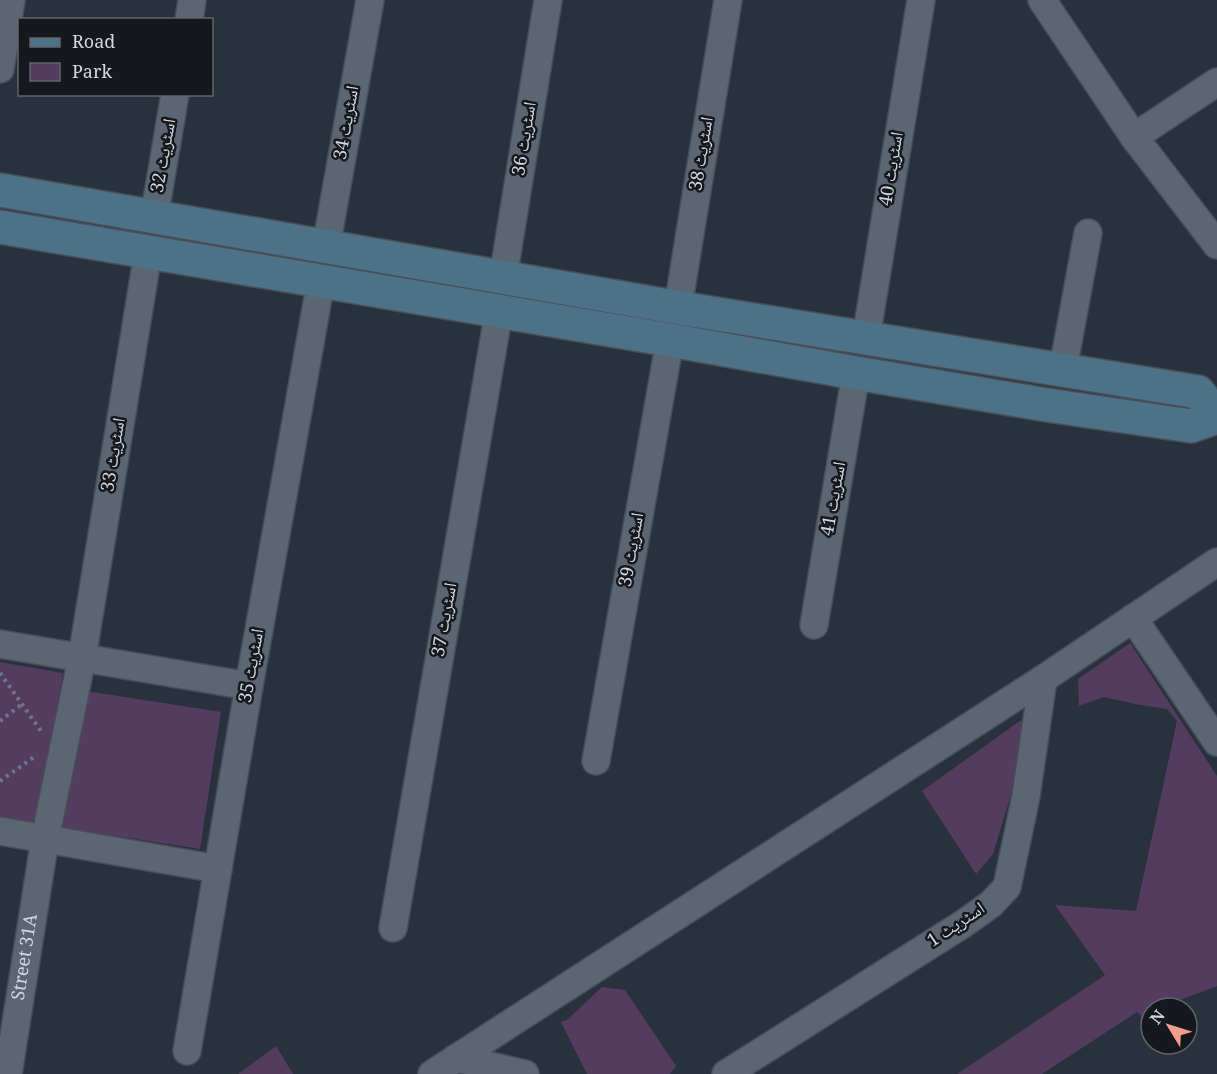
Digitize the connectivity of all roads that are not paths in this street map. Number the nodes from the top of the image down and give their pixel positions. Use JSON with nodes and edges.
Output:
{"nodes":[{"id":1,"x":11,"y":0,"type":"edge"},
{"id":2,"x":192,"y":0,"type":"edge"},
{"id":3,"x":370,"y":0,"type":"edge"},
{"id":4,"x":548,"y":0,"type":"edge"},
{"id":5,"x":728,"y":0,"type":"edge"},
{"id":6,"x":921,"y":0,"type":"edge"},
{"id":7,"x":1042,"y":0,"type":"edge"},
{"id":8,"x":189,"y":18,"type":"edge"},
{"id":9,"x":0,"y":69,"type":"edge"},
{"id":10,"x":1217,"y":82,"type":"edge"},
{"id":11,"x":176,"y":96,"type":"edge"},
{"id":12,"x":1134,"y":137,"type":"junction"},
{"id":13,"x":0,"y":190,"type":"edge"},
{"id":14,"x":154,"y":218,"type":"junction"},
{"id":15,"x":0,"y":227,"type":"edge"},
{"id":16,"x":1088,"y":233,"type":"dead end"},
{"id":17,"x":1217,"y":244,"type":"edge"},
{"id":18,"x":326,"y":247,"type":"junction"},
{"id":19,"x":148,"y":253,"type":"junction"},
{"id":20,"x":503,"y":278,"type":"junction"},
{"id":21,"x":321,"y":281,"type":"junction"},
{"id":22,"x":592,"y":292,"type":"junction"},
{"id":23,"x":678,"y":307,"type":"junction"},
{"id":24,"x":499,"y":311,"type":"junction"},
{"id":25,"x":584,"y":326,"type":"junction"},
{"id":26,"x":866,"y":338,"type":"junction"},
{"id":27,"x":670,"y":340,"type":"junction"},
{"id":28,"x":1063,"y":369,"type":"junction"},
{"id":29,"x":856,"y":373,"type":"junction"},
{"id":30,"x":1217,"y":416,"type":"edge"},
{"id":31,"x":1217,"y":562,"type":"edge"},
{"id":32,"x":1133,"y":618,"type":"junction"},
{"id":33,"x":814,"y":625,"type":"dead end"},
{"id":34,"x":0,"y":644,"type":"edge"},
{"id":35,"x":82,"y":658,"type":"junction"},
{"id":36,"x":1043,"y":679,"type":"junction"},
{"id":37,"x":249,"y":686,"type":"junction"},
{"id":38,"x":1217,"y":742,"type":"edge"},
{"id":39,"x":597,"y":761,"type":"dead end"},
{"id":40,"x":0,"y":831,"type":"edge"},
{"id":41,"x":45,"y":839,"type":"junction"},
{"id":42,"x":218,"y":869,"type":"junction"},
{"id":43,"x":393,"y":928,"type":"dead end"},
{"id":44,"x":187,"y":1051,"type":"dead end"},
{"id":45,"x":456,"y":1058,"type":"junction"},
{"id":46,"x":8,"y":1074,"type":"edge"},
{"id":47,"x":432,"y":1074,"type":"edge"},
{"id":48,"x":525,"y":1074,"type":"edge"},
{"id":49,"x":726,"y":1074,"type":"edge"}],
"edges":[{"from":1,"to":9,"type":"street"},
{"from":2,"to":8,"type":"street"},
{"from":3,"to":18,"type":"street","name":"اسٹریٹ 34"},
{"from":4,"to":20,"type":"street","name":"اسٹریٹ 36"},
{"from":5,"to":23,"type":"street","name":"اسٹریٹ 38"},
{"from":6,"to":26,"type":"street","name":"اسٹریٹ 40"},
{"from":7,"to":12,"type":"street"},
{"from":10,"to":12,"type":"street"},
{"from":11,"to":14,"type":"street","name":"اسٹریٹ 32"},
{"from":12,"to":17,"type":"street"},
{"from":13,"to":14,"type":"street"},
{"from":14,"to":18,"type":"street"},
{"from":15,"to":19,"type":"street"},
{"from":16,"to":28,"type":"street"},
{"from":18,"to":20,"type":"street"},
{"from":19,"to":21,"type":"street"},
{"from":19,"to":35,"type":"street","name":"اسٹریٹ 33"},
{"from":20,"to":22,"type":"street"},
{"from":21,"to":24,"type":"street"},
{"from":21,"to":37,"type":"street","name":"اسٹریٹ 35"},
{"from":22,"to":23,"type":"street"},
{"from":22,"to":25,"type":"street"},
{"from":23,"to":26,"type":"street"},
{"from":24,"to":25,"type":"street"},
{"from":24,"to":43,"type":"street","name":"اسٹریٹ 37"},
{"from":25,"to":27,"type":"street"},
{"from":26,"to":28,"type":"street"},
{"from":27,"to":29,"type":"street"},
{"from":27,"to":39,"type":"street","name":"اسٹریٹ 39"},
{"from":28,"to":30,"type":"street"},
{"from":29,"to":30,"type":"street"},
{"from":29,"to":33,"type":"street","name":"اسٹریٹ 41"},
{"from":31,"to":32,"type":"street"},
{"from":32,"to":36,"type":"street"},
{"from":32,"to":38,"type":"street"},
{"from":34,"to":35,"type":"street"},
{"from":35,"to":37,"type":"street"},
{"from":35,"to":41,"type":"street","name":"اسٹریٹ 33"},
{"from":36,"to":45,"type":"street"},
{"from":36,"to":49,"type":"street","name":"اسٹریٹ 1"},
{"from":37,"to":42,"type":"street","name":"اسٹریٹ 35"},
{"from":40,"to":41,"type":"street"},
{"from":41,"to":42,"type":"street"},
{"from":41,"to":46,"type":"street","name":"Street 31A"},
{"from":42,"to":44,"type":"street","name":"اسٹریٹ 35"},
{"from":45,"to":47,"type":"street"},
{"from":45,"to":48,"type":"street"}]}
